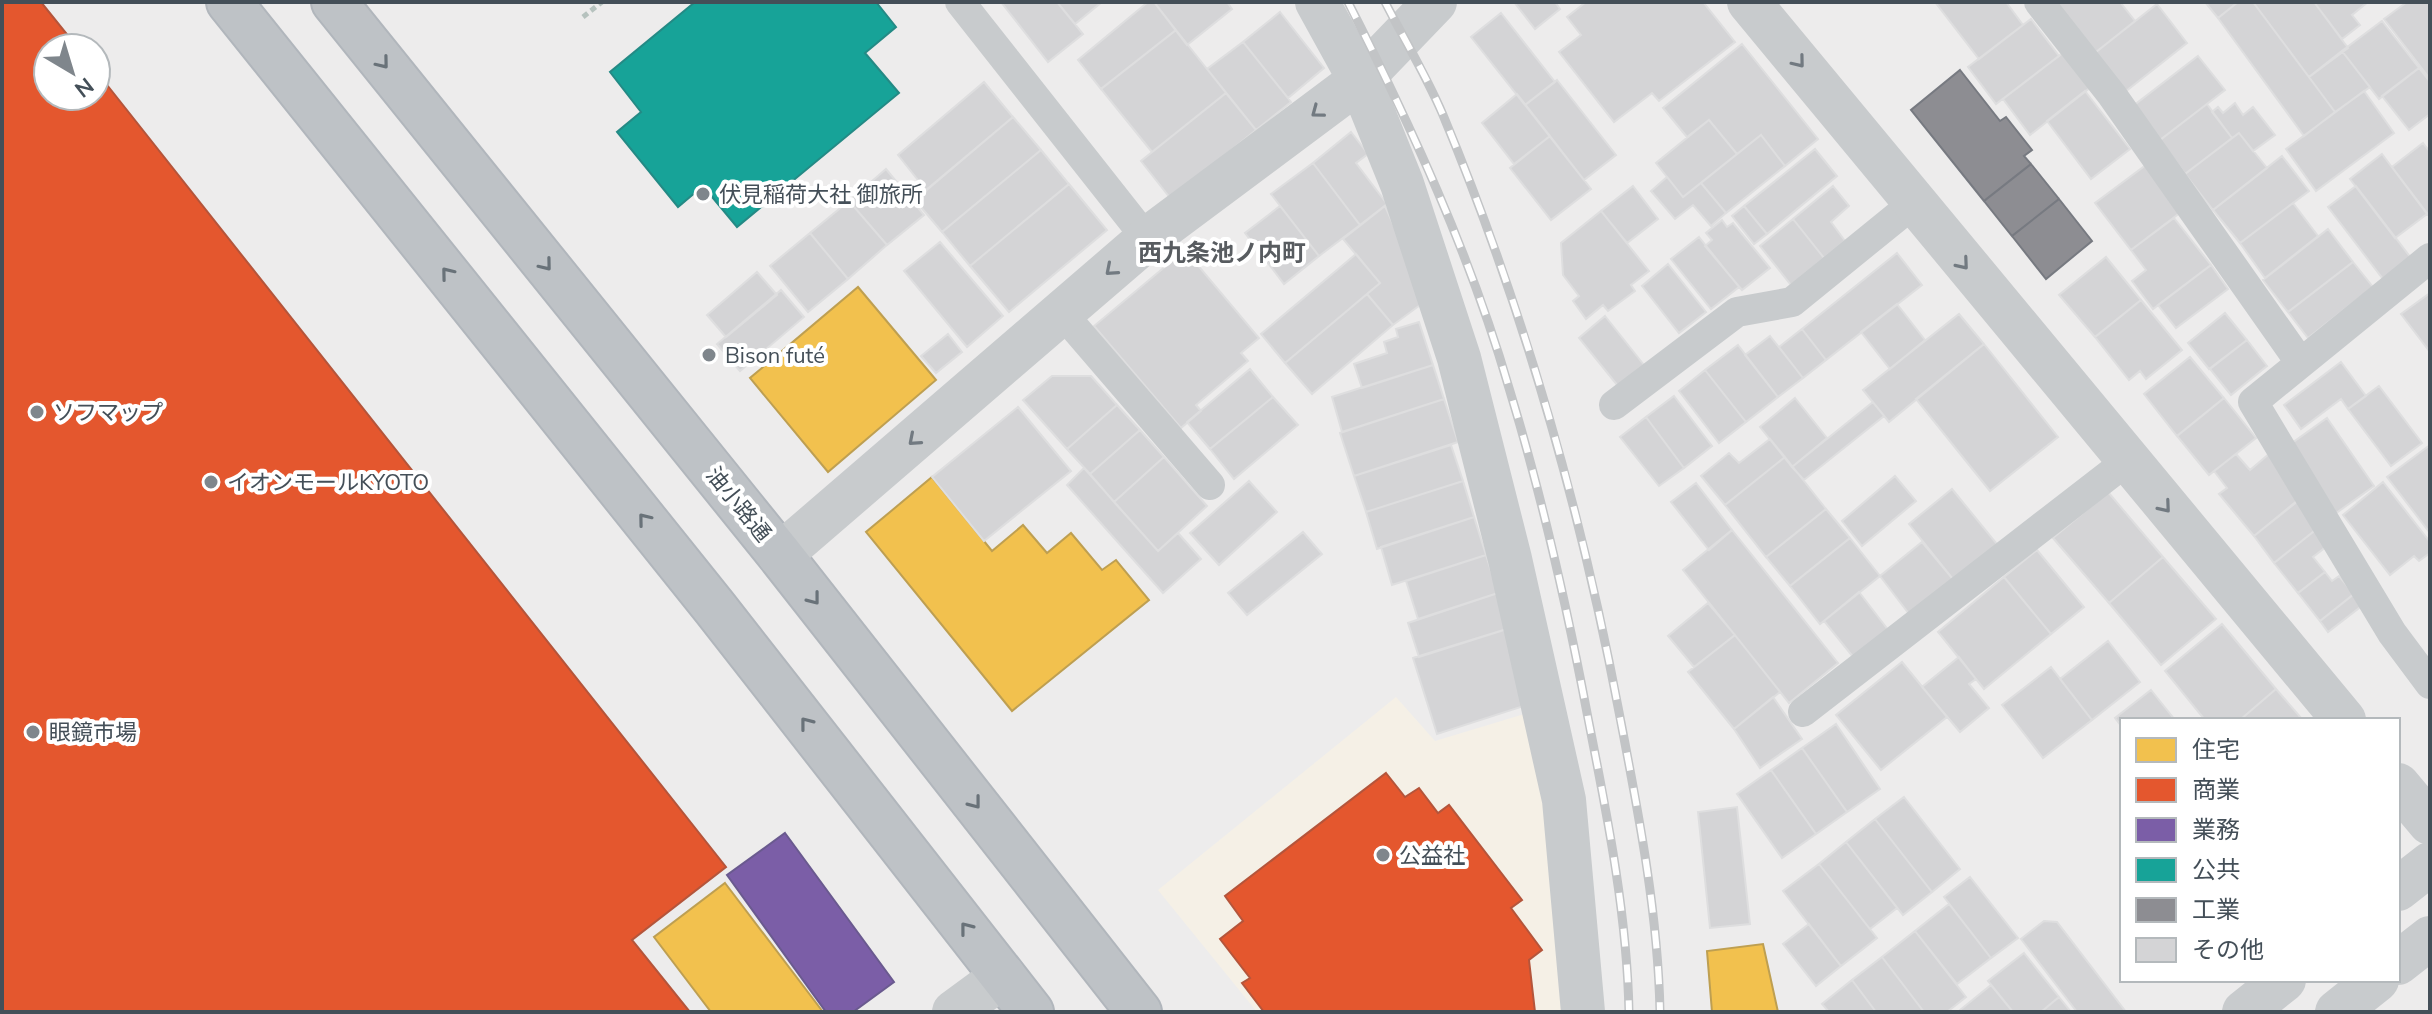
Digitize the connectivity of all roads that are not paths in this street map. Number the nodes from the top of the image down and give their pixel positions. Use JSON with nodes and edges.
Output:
{"nodes":[{"id":1,"x":229,"y":2,"type":"edge"},
{"id":2,"x":334,"y":2,"type":"edge"},
{"id":3,"x":960,"y":2,"type":"edge"},
{"id":4,"x":1317,"y":2,"type":"edge"},
{"id":5,"x":1435,"y":2,"type":"edge"},
{"id":6,"x":1749,"y":2,"type":"edge"},
{"id":7,"x":2039,"y":2,"type":"edge"},
{"id":8,"x":1360,"y":80,"type":"junction"},
{"id":9,"x":1914,"y":203,"type":"junction"},
{"id":10,"x":1147,"y":239,"type":"junction"},
{"id":11,"x":2430,"y":258,"type":"edge"},
{"id":12,"x":1062,"y":313,"type":"junction"},
{"id":13,"x":2300,"y":362,"type":"junction"},
{"id":14,"x":1614,"y":405,"type":"dead end"},
{"id":15,"x":2127,"y":461,"type":"junction"},
{"id":16,"x":1210,"y":485,"type":"dead end"},
{"id":17,"x":780,"y":555,"type":"junction"},
{"id":18,"x":2430,"y":684,"type":"edge"},
{"id":19,"x":1803,"y":712,"type":"dead end"},
{"id":20,"x":2342,"y":718,"type":"edge"},
{"id":21,"x":2400,"y":787,"type":"edge"},
{"id":22,"x":2430,"y":823,"type":"edge"},
{"id":23,"x":2430,"y":864,"type":"edge"},
{"id":24,"x":2400,"y":887,"type":"edge"},
{"id":25,"x":2430,"y":938,"type":"edge"},
{"id":26,"x":2400,"y":961,"type":"edge"},
{"id":27,"x":1003,"y":976,"type":"junction"},
{"id":28,"x":2282,"y":982,"type":"edge"},
{"id":29,"x":2374,"y":982,"type":"edge"},
{"id":30,"x":954,"y":1012,"type":"edge"},
{"id":31,"x":1031,"y":1012,"type":"edge"},
{"id":32,"x":1139,"y":1012,"type":"edge"},
{"id":33,"x":1583,"y":1012,"type":"edge"},
{"id":34,"x":2244,"y":1012,"type":"edge"},
{"id":35,"x":2337,"y":1012,"type":"edge"}],
"edges":[{"from":27,"to":1,"type":"highway","one_way":true},
{"from":2,"to":17,"type":"highway","name":"油小路通","one_way":true},
{"from":3,"to":10,"type":"lane"},
{"from":4,"to":8,"type":"street"},
{"from":5,"to":8,"type":"street"},
{"from":6,"to":9,"type":"street","one_way":true},
{"from":7,"to":13,"type":"lane"},
{"from":8,"to":10,"type":"street","one_way":true},
{"from":8,"to":33,"type":"street"},
{"from":9,"to":14,"type":"lane"},
{"from":9,"to":15,"type":"street","one_way":true},
{"from":10,"to":12,"type":"street","one_way":true},
{"from":11,"to":13,"type":"lane"},
{"from":12,"to":16,"type":"lane"},
{"from":12,"to":17,"type":"street","one_way":true},
{"from":13,"to":18,"type":"lane"},
{"from":15,"to":19,"type":"lane"},
{"from":15,"to":20,"type":"street","one_way":true},
{"from":17,"to":32,"type":"highway","name":"油小路通","one_way":true},
{"from":21,"to":22,"type":"street"},
{"from":23,"to":24,"type":"street"},
{"from":25,"to":26,"type":"street"},
{"from":27,"to":30,"type":"street"},
{"from":27,"to":31,"type":"highway"},
{"from":28,"to":34,"type":"street"},
{"from":29,"to":35,"type":"street"}]}
